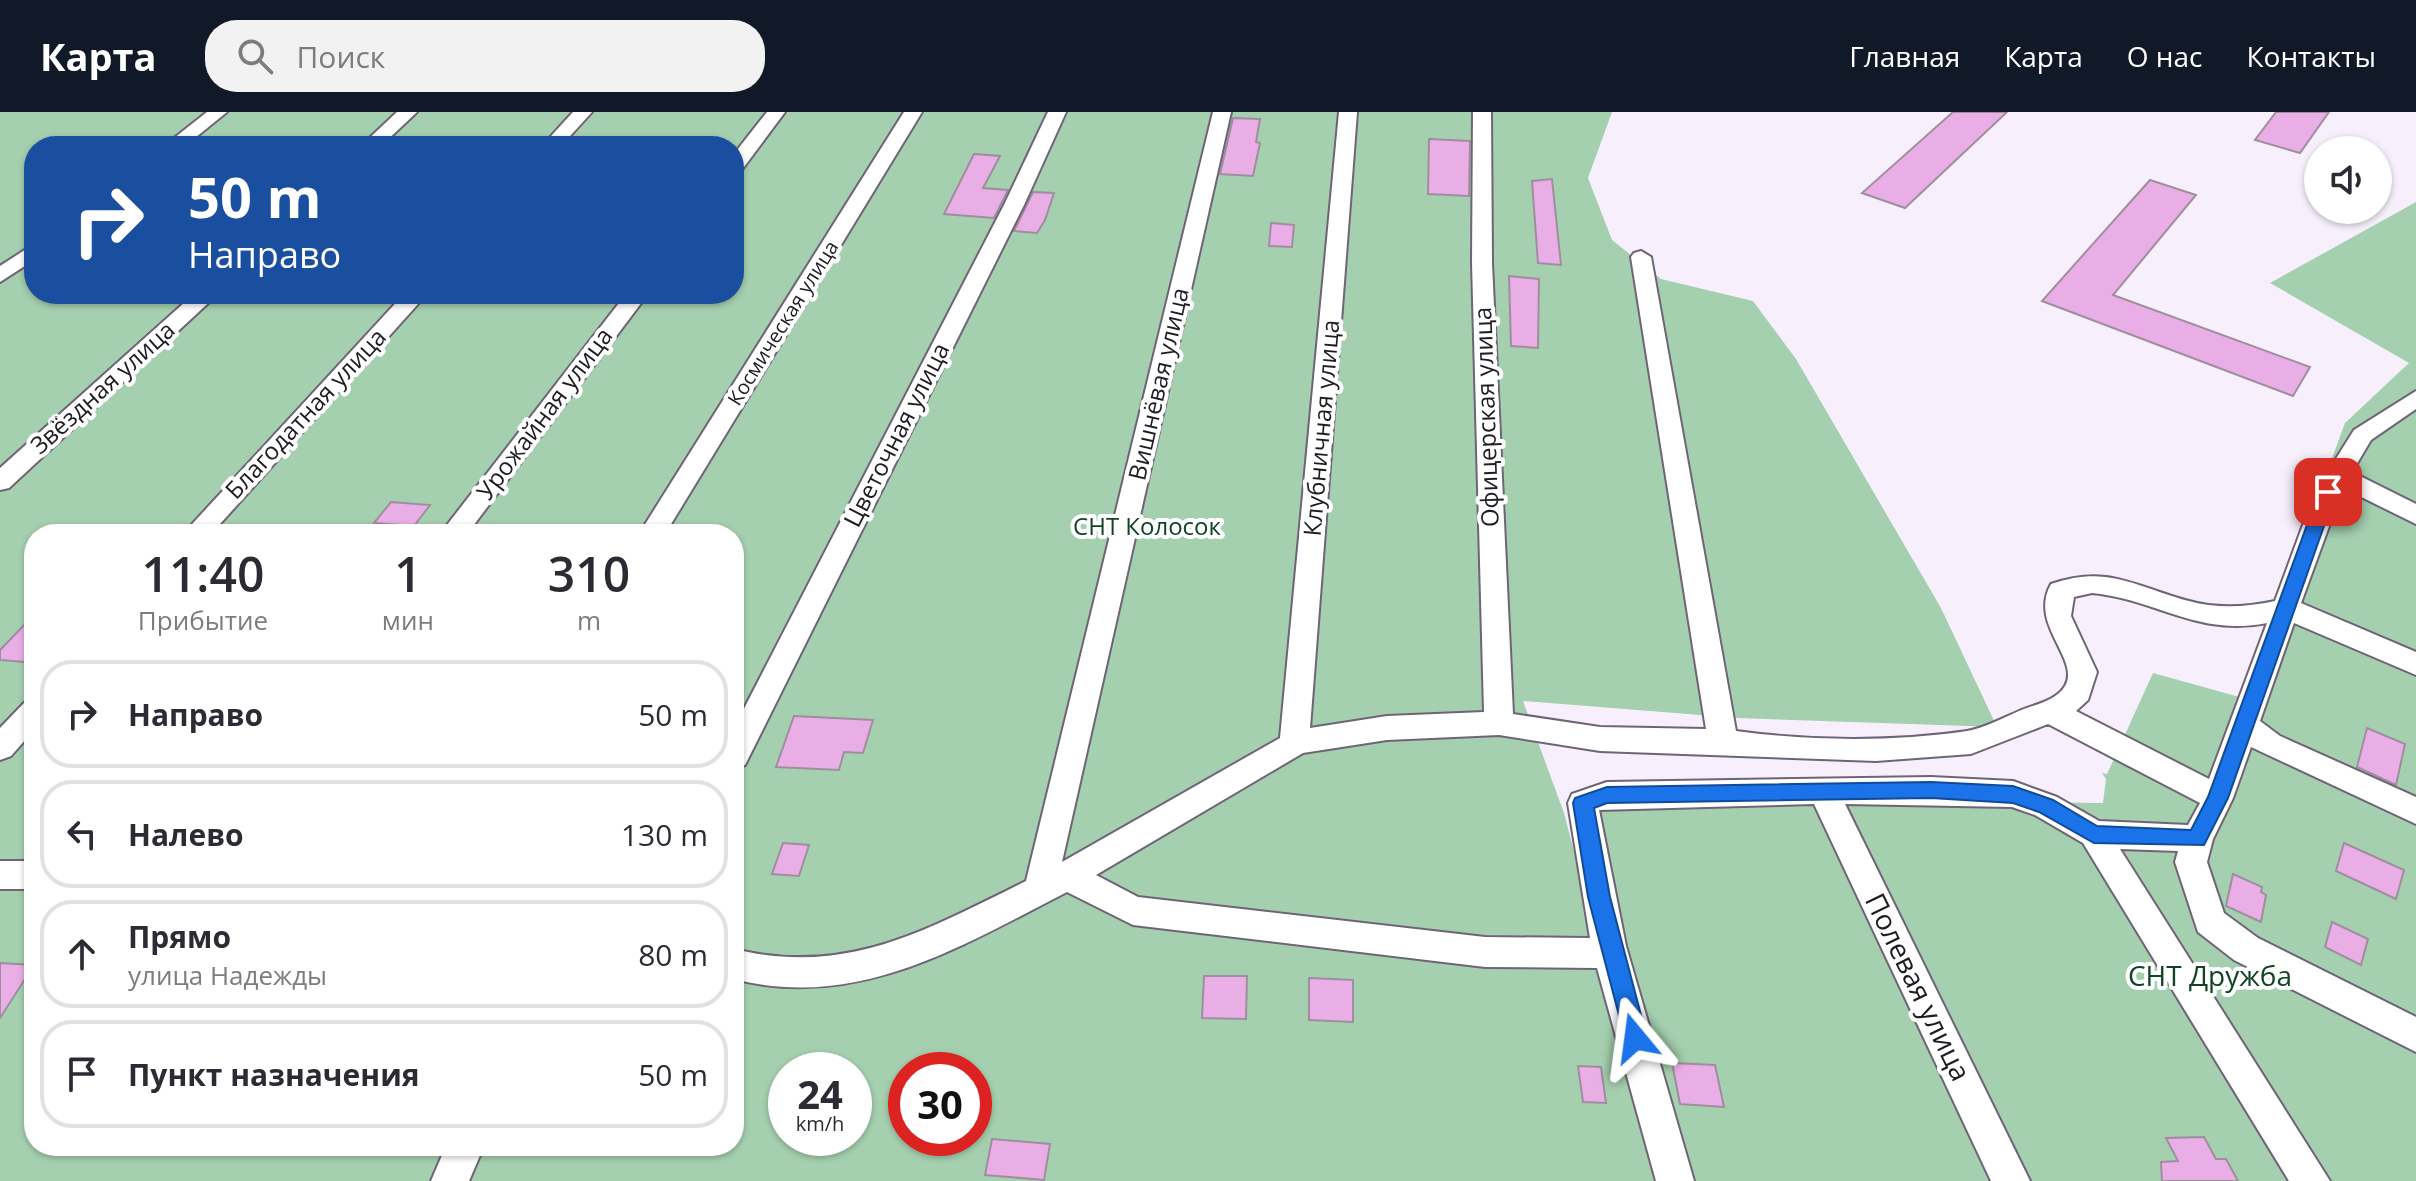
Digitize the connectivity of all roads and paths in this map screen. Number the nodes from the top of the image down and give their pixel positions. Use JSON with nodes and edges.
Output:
{"nodes":[{"id":1,"x":218,"y":112,"type":"edge"},
{"id":2,"x":408,"y":112,"type":"edge"},
{"id":3,"x":583,"y":112,"type":"edge"},
{"id":4,"x":776,"y":112,"type":"edge"},
{"id":5,"x":913,"y":112,"type":"edge"},
{"id":6,"x":1057,"y":112,"type":"edge"},
{"id":7,"x":1222,"y":112,"type":"edge"},
{"id":8,"x":1348,"y":112,"type":"edge"},
{"id":9,"x":1482,"y":112,"type":"edge"},
{"id":10,"x":186,"y":136,"type":"edge"},
{"id":11,"x":381,"y":136,"type":"edge"},
{"id":12,"x":560,"y":136,"type":"edge"},
{"id":13,"x":744,"y":154,"type":"edge"},
{"id":14,"x":1641,"y":257,"type":"dead end"},
{"id":15,"x":24,"y":258,"type":"edge"},
{"id":16,"x":0,"y":276,"type":"edge"},
{"id":17,"x":196,"y":304,"type":"edge"},
{"id":18,"x":407,"y":304,"type":"edge"},
{"id":19,"x":629,"y":304,"type":"edge"},
{"id":20,"x":2416,"y":398,"type":"edge"},
{"id":21,"x":2338,"y":475,"type":"junction"},
{"id":22,"x":0,"y":482,"type":"edge"},
{"id":23,"x":2416,"y":515,"type":"edge"},
{"id":24,"x":205,"y":524,"type":"edge"},
{"id":25,"x":461,"y":524,"type":"edge"},
{"id":26,"x":658,"y":524,"type":"edge"},
{"id":27,"x":2286,"y":608,"type":"junction"},
{"id":28,"x":2416,"y":664,"type":"edge"},
{"id":29,"x":2049,"y":711,"type":"junction"},
{"id":30,"x":24,"y":722,"type":"edge"},
{"id":31,"x":1499,"y":723,"type":"junction"},
{"id":32,"x":2244,"y":725,"type":"junction"},
{"id":33,"x":744,"y":737,"type":"edge"},
{"id":34,"x":1723,"y":741,"type":"junction"},
{"id":35,"x":1294,"y":744,"type":"junction"},
{"id":36,"x":0,"y":748,"type":"edge"},
{"id":37,"x":1825,"y":794,"type":"junction"},
{"id":38,"x":2218,"y":798,"type":"junction"},
{"id":39,"x":2416,"y":811,"type":"edge"},
{"id":40,"x":2094,"y":834,"type":"junction"},
{"id":41,"x":2197,"y":839,"type":"junction"},
{"id":42,"x":0,"y":875,"type":"edge"},
{"id":43,"x":24,"y":875,"type":"edge"},
{"id":44,"x":1054,"y":883,"type":"junction"},
{"id":45,"x":1612,"y":953,"type":"junction"},
{"id":46,"x":744,"y":967,"type":"edge"},
{"id":47,"x":2416,"y":1035,"type":"edge"},
{"id":48,"x":461,"y":1156,"type":"edge"},
{"id":49,"x":450,"y":1181,"type":"edge"},
{"id":50,"x":1675,"y":1181,"type":"edge"},
{"id":51,"x":2011,"y":1181,"type":"edge"},
{"id":52,"x":2311,"y":1181,"type":"edge"}],
"edges":[{"from":1,"to":10,"type":"street"},
{"from":2,"to":11,"type":"street"},
{"from":3,"to":12,"type":"street"},
{"from":4,"to":13,"type":"street"},
{"from":5,"to":26,"type":"street","name":"Космическая улица"},
{"from":6,"to":33,"type":"street","name":"Цветочная улица"},
{"from":7,"to":44,"type":"street","name":"Вишнёвая улица"},
{"from":8,"to":35,"type":"street","name":"Клубничная улица"},
{"from":9,"to":31,"type":"street","name":"Офицерская улица"},
{"from":14,"to":34,"type":"street"},
{"from":15,"to":16,"type":"street"},
{"from":17,"to":22,"type":"street","name":"Звёздная улица"},
{"from":18,"to":24,"type":"street","name":"Благодатная улица"},
{"from":19,"to":25,"type":"street","name":"Урожайная улица"},
{"from":20,"to":21,"type":"street"},
{"from":21,"to":23,"type":"street"},
{"from":21,"to":27,"type":"street"},
{"from":27,"to":28,"type":"street"},
{"from":27,"to":29,"type":"street"},
{"from":27,"to":32,"type":"street"},
{"from":29,"to":34,"type":"street"},
{"from":29,"to":38,"type":"street"},
{"from":30,"to":36,"type":"street"},
{"from":31,"to":34,"type":"street"},
{"from":31,"to":35,"type":"street"},
{"from":32,"to":38,"type":"street"},
{"from":32,"to":39,"type":"street"},
{"from":35,"to":44,"type":"street"},
{"from":37,"to":40,"type":"street"},
{"from":37,"to":45,"type":"street"},
{"from":37,"to":51,"type":"street","name":"Полевая улица"},
{"from":38,"to":41,"type":"street"},
{"from":40,"to":41,"type":"street"},
{"from":40,"to":52,"type":"street"},
{"from":41,"to":47,"type":"street"},
{"from":42,"to":43,"type":"street"},
{"from":44,"to":45,"type":"street"},
{"from":44,"to":46,"type":"street"},
{"from":45,"to":50,"type":"street"},
{"from":48,"to":49,"type":"street"}]}
